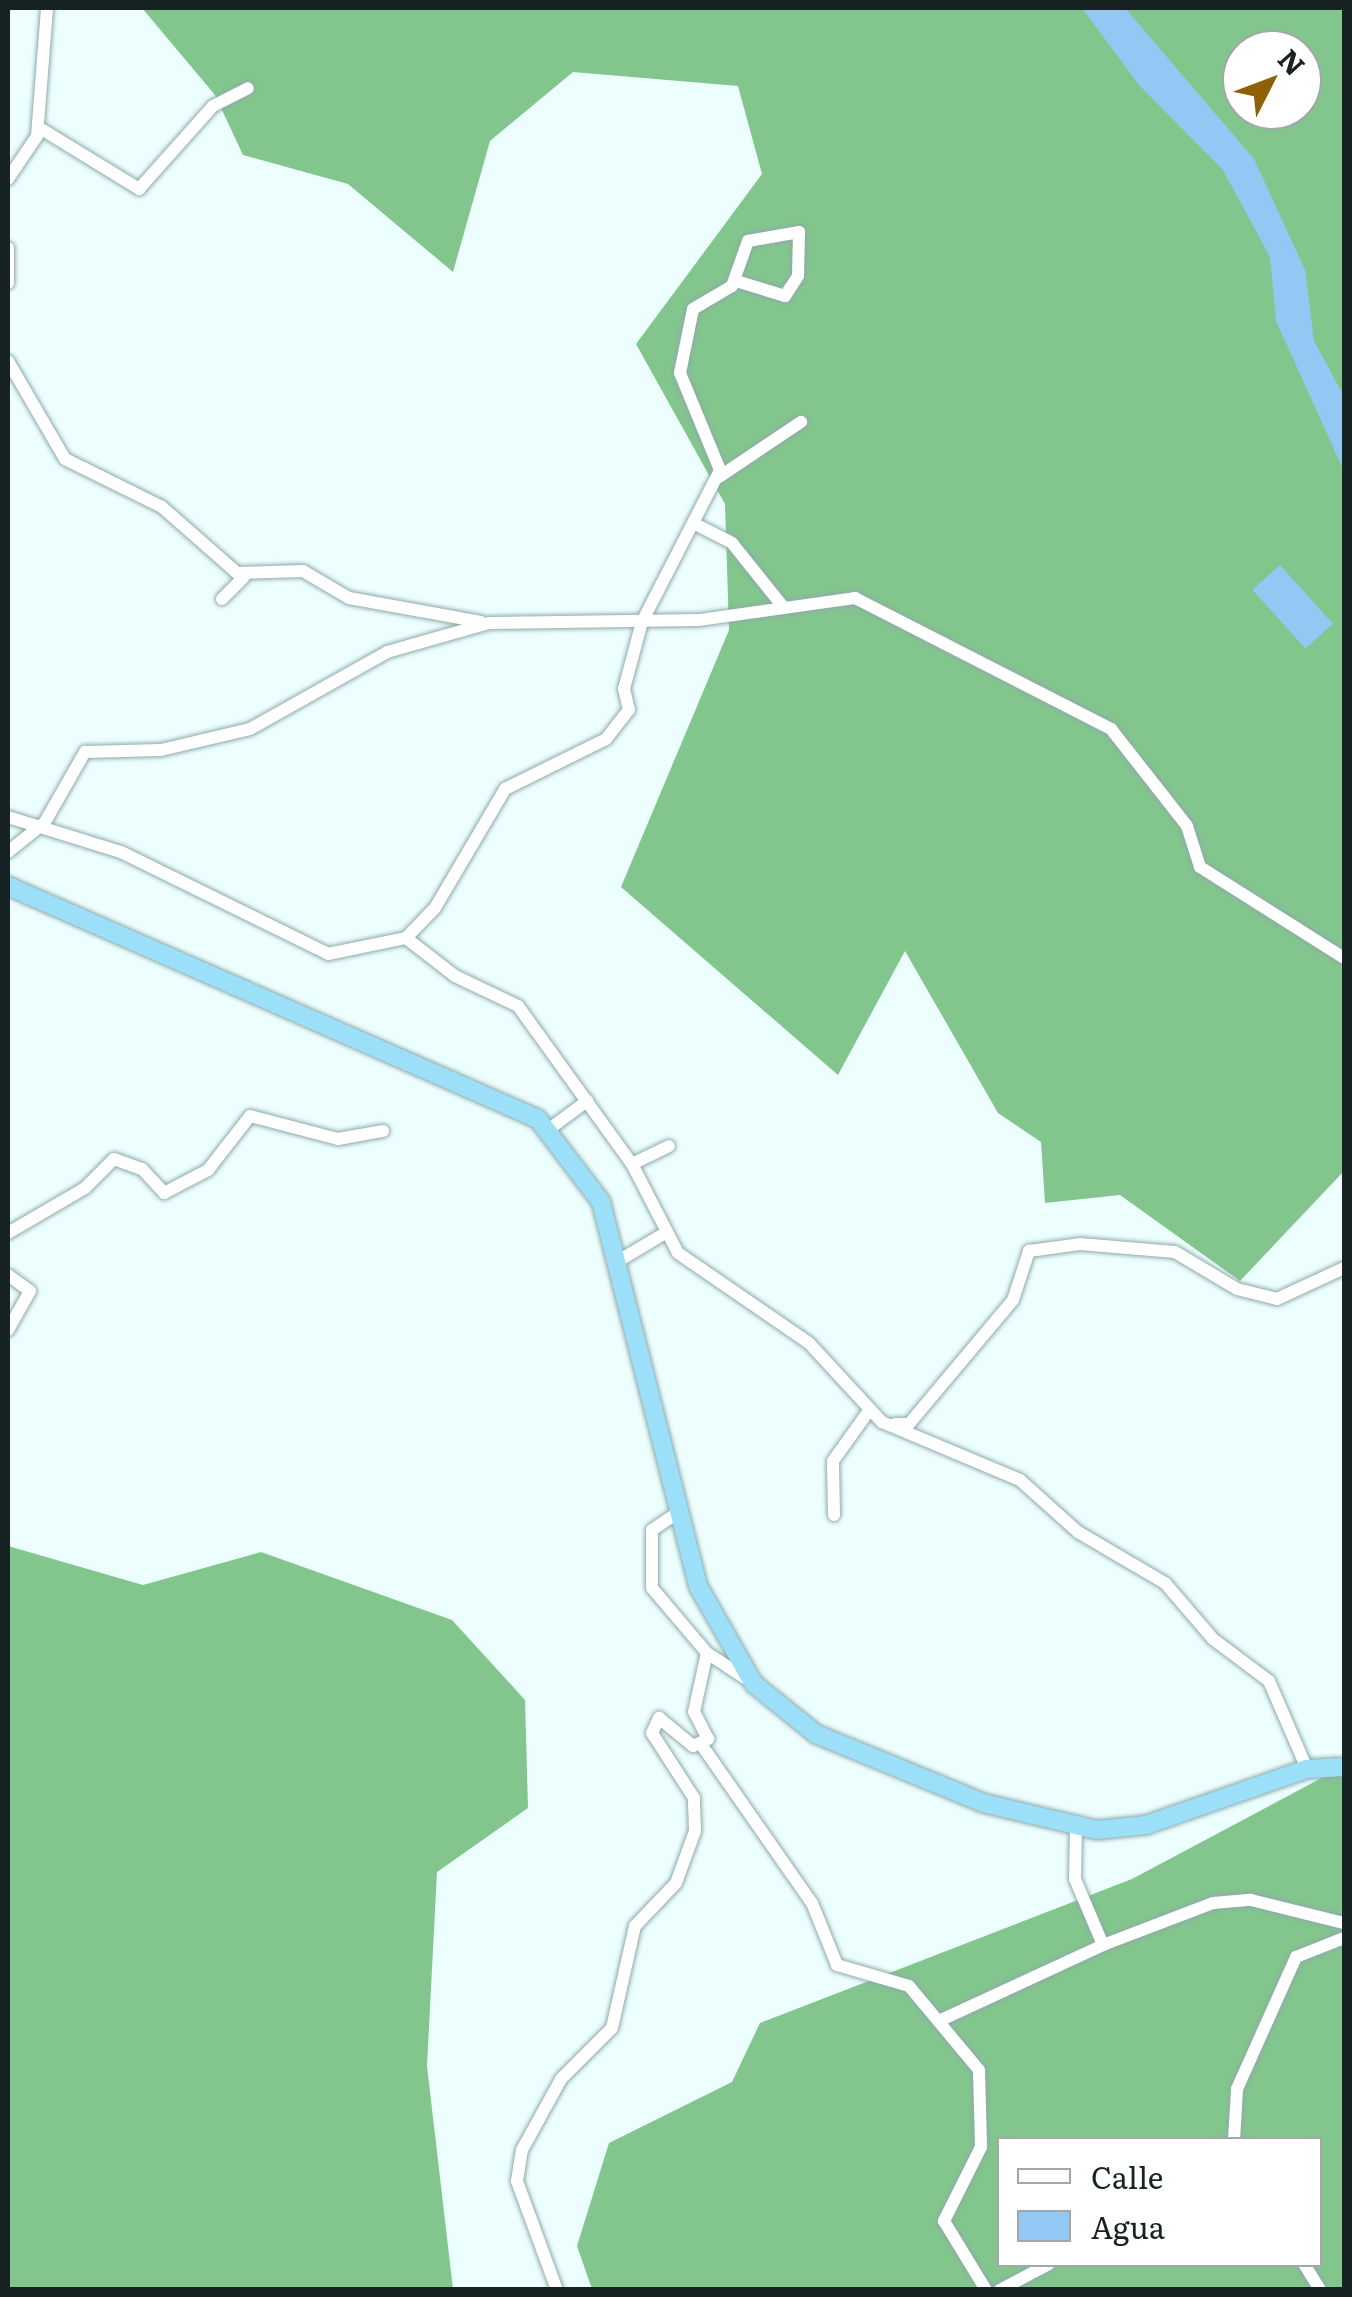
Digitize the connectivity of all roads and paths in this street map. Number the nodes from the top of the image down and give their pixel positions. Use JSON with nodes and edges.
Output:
{"nodes":[{"id":1,"x":48,"y":8,"type":"edge"},
{"id":2,"x":248,"y":88,"type":"dead end"},
{"id":3,"x":38,"y":127,"type":"junction"},
{"id":4,"x":8,"y":179,"type":"edge"},
{"id":5,"x":8,"y":248,"type":"edge"},
{"id":6,"x":736,"y":280,"type":"junction"},
{"id":7,"x":8,"y":283,"type":"edge"},
{"id":8,"x":8,"y":360,"type":"edge"},
{"id":9,"x":800,"y":422,"type":"dead end"},
{"id":10,"x":719,"y":477,"type":"junction"},
{"id":11,"x":697,"y":525,"type":"junction"},
{"id":12,"x":244,"y":577,"type":"junction"},
{"id":13,"x":222,"y":599,"type":"dead end"},
{"id":14,"x":784,"y":608,"type":"junction"},
{"id":15,"x":642,"y":622,"type":"junction"},
{"id":16,"x":489,"y":623,"type":"junction"},
{"id":17,"x":8,"y":818,"type":"edge"},
{"id":18,"x":35,"y":829,"type":"junction"},
{"id":19,"x":8,"y":852,"type":"edge"},
{"id":20,"x":8,"y":886,"type":"edge"},
{"id":21,"x":406,"y":938,"type":"junction"},
{"id":22,"x":1344,"y":958,"type":"edge"},
{"id":23,"x":587,"y":1102,"type":"junction"},
{"id":24,"x":548,"y":1130,"type":"junction"},
{"id":25,"x":383,"y":1131,"type":"dead end"},
{"id":26,"x":670,"y":1146,"type":"dead end"},
{"id":27,"x":632,"y":1164,"type":"junction"},
{"id":28,"x":8,"y":1233,"type":"edge"},
{"id":29,"x":662,"y":1235,"type":"junction"},
{"id":30,"x":620,"y":1260,"type":"junction"},
{"id":31,"x":1344,"y":1268,"type":"edge"},
{"id":32,"x":8,"y":1275,"type":"edge"},
{"id":33,"x":8,"y":1330,"type":"edge"},
{"id":34,"x":868,"y":1412,"type":"junction"},
{"id":35,"x":882,"y":1422,"type":"junction"},
{"id":36,"x":677,"y":1512,"type":"junction"},
{"id":37,"x":834,"y":1515,"type":"dead end"},
{"id":38,"x":708,"y":1653,"type":"junction"},
{"id":39,"x":754,"y":1684,"type":"junction"},
{"id":40,"x":703,"y":1746,"type":"junction"},
{"id":41,"x":1344,"y":1767,"type":"edge"},
{"id":42,"x":1307,"y":1769,"type":"junction"},
{"id":43,"x":1076,"y":1828,"type":"junction"},
{"id":44,"x":1344,"y":1924,"type":"edge"},
{"id":45,"x":1344,"y":1938,"type":"edge"},
{"id":46,"x":1103,"y":1945,"type":"junction"},
{"id":47,"x":940,"y":2020,"type":"junction"},
{"id":48,"x":1234,"y":2137,"type":"edge"},
{"id":49,"x":1043,"y":2267,"type":"edge"},
{"id":50,"x":1306,"y":2267,"type":"edge"},
{"id":51,"x":557,"y":2290,"type":"edge"},
{"id":52,"x":986,"y":2290,"type":"edge"},
{"id":53,"x":1000,"y":2290,"type":"edge"},
{"id":54,"x":1320,"y":2290,"type":"edge"}],
"edges":[{"from":1,"to":3,"type":"street"},
{"from":2,"to":3,"type":"street"},
{"from":3,"to":4,"type":"street"},
{"from":5,"to":7,"type":"street"},
{"from":6,"to":6,"type":"street"},
{"from":6,"to":10,"type":"street"},
{"from":8,"to":12,"type":"street"},
{"from":9,"to":10,"type":"street"},
{"from":10,"to":11,"type":"street"},
{"from":11,"to":14,"type":"street"},
{"from":11,"to":15,"type":"street"},
{"from":12,"to":13,"type":"street"},
{"from":12,"to":16,"type":"street"},
{"from":14,"to":15,"type":"street"},
{"from":14,"to":22,"type":"street"},
{"from":15,"to":16,"type":"street"},
{"from":15,"to":21,"type":"street"},
{"from":16,"to":18,"type":"street"},
{"from":17,"to":18,"type":"street"},
{"from":18,"to":19,"type":"street"},
{"from":18,"to":21,"type":"street"},
{"from":20,"to":24,"type":"highway"},
{"from":21,"to":23,"type":"street"},
{"from":23,"to":24,"type":"street"},
{"from":23,"to":27,"type":"street"},
{"from":24,"to":30,"type":"highway"},
{"from":25,"to":28,"type":"street"},
{"from":26,"to":27,"type":"street"},
{"from":27,"to":29,"type":"street"},
{"from":29,"to":30,"type":"street"},
{"from":29,"to":34,"type":"street"},
{"from":30,"to":36,"type":"highway"},
{"from":31,"to":35,"type":"street"},
{"from":32,"to":33,"type":"street"},
{"from":34,"to":35,"type":"street"},
{"from":34,"to":37,"type":"street"},
{"from":35,"to":42,"type":"street"},
{"from":36,"to":38,"type":"street"},
{"from":36,"to":39,"type":"highway"},
{"from":38,"to":39,"type":"street"},
{"from":38,"to":40,"type":"street"},
{"from":39,"to":43,"type":"highway"},
{"from":40,"to":47,"type":"street"},
{"from":40,"to":51,"type":"street"},
{"from":41,"to":42,"type":"highway"},
{"from":42,"to":43,"type":"highway"},
{"from":43,"to":46,"type":"street"},
{"from":44,"to":46,"type":"street"},
{"from":45,"to":48,"type":"street"},
{"from":46,"to":47,"type":"street"},
{"from":47,"to":52,"type":"street"},
{"from":49,"to":53,"type":"street"},
{"from":50,"to":54,"type":"street"}]}
